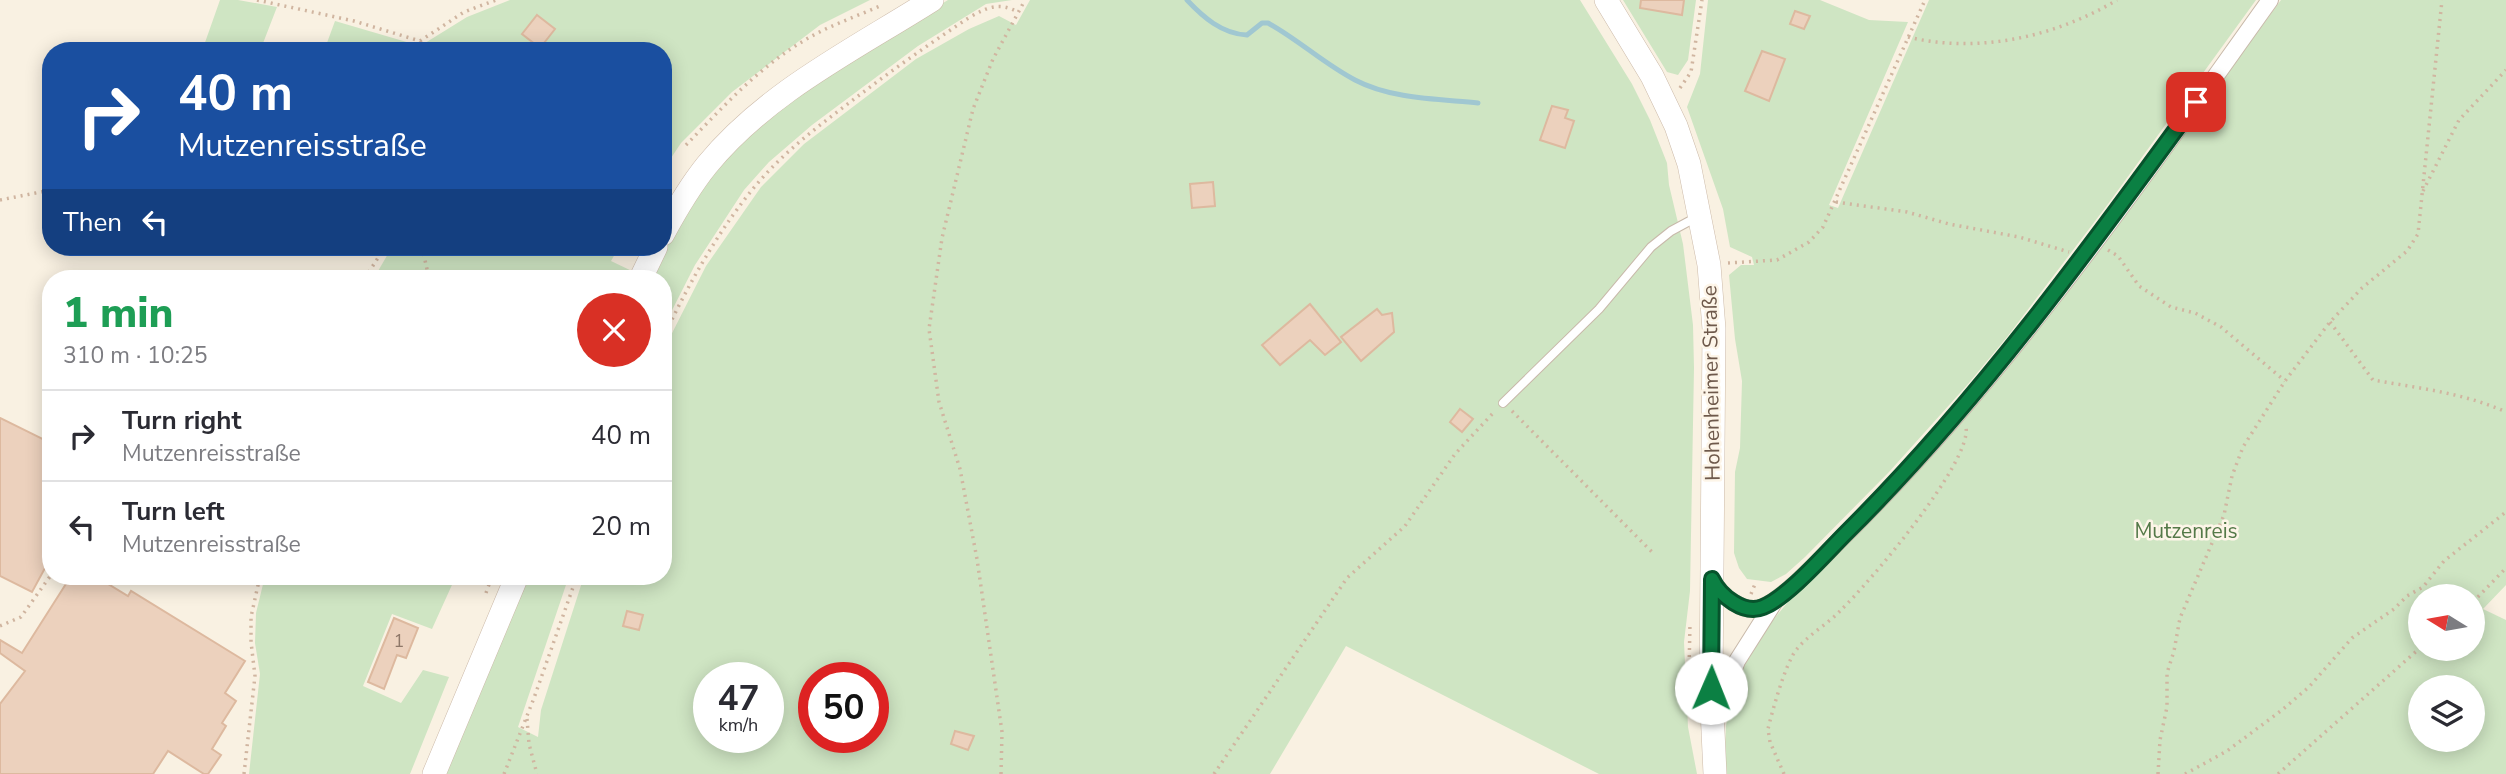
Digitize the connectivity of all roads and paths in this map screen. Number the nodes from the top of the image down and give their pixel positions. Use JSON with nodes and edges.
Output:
{"nodes":[{"id":1,"x":257,"y":0,"type":"edge"},
{"id":2,"x":496,"y":0,"type":"edge"},
{"id":3,"x":932,"y":0,"type":"edge"},
{"id":4,"x":1025,"y":0,"type":"edge"},
{"id":5,"x":1606,"y":0,"type":"edge"},
{"id":6,"x":1702,"y":0,"type":"edge"},
{"id":7,"x":1925,"y":0,"type":"edge"},
{"id":8,"x":2117,"y":0,"type":"edge"},
{"id":9,"x":2270,"y":0,"type":"edge"},
{"id":10,"x":2442,"y":0,"type":"edge"},
{"id":11,"x":883,"y":5,"type":"dead end"},
{"id":12,"x":1018,"y":12,"type":"junction"},
{"id":13,"x":1908,"y":37,"type":"junction"},
{"id":14,"x":420,"y":41,"type":"joint"},
{"id":15,"x":2506,"y":70,"type":"edge"},
{"id":16,"x":1665,"y":102,"type":"junction"},
{"id":17,"x":686,"y":145,"type":"dead end"},
{"id":18,"x":42,"y":192,"type":"edge"},
{"id":19,"x":2421,"y":195,"type":"junction"},
{"id":20,"x":0,"y":200,"type":"edge"},
{"id":21,"x":1836,"y":202,"type":"junction"},
{"id":22,"x":1700,"y":216,"type":"junction"},
{"id":23,"x":672,"y":219,"type":"edge"},
{"id":24,"x":2093,"y":243,"type":"junction"},
{"id":25,"x":2081,"y":260,"type":"junction"},
{"id":26,"x":1709,"y":265,"type":"junction"},
{"id":27,"x":672,"y":321,"type":"edge"},
{"id":28,"x":2330,"y":322,"type":"junction"},
{"id":29,"x":2285,"y":381,"type":"junction"},
{"id":30,"x":1503,"y":402,"type":"junction"},
{"id":31,"x":2506,"y":412,"type":"edge"},
{"id":32,"x":1958,"y":414,"type":"junction"},
{"id":33,"x":2506,"y":513,"type":"edge"},
{"id":34,"x":1652,"y":552,"type":"dead end"},
{"id":35,"x":2506,"y":568,"type":"edge"},
{"id":36,"x":1712,"y":579,"type":"junction"},
{"id":37,"x":44,"y":585,"type":"edge"},
{"id":38,"x":258,"y":585,"type":"edge"},
{"id":39,"x":513,"y":585,"type":"edge"},
{"id":40,"x":574,"y":585,"type":"edge"},
{"id":41,"x":2485,"y":590,"type":"edge"},
{"id":42,"x":1776,"y":599,"type":"junction"},
{"id":43,"x":0,"y":626,"type":"edge"},
{"id":44,"x":2408,"y":659,"type":"edge"},
{"id":45,"x":527,"y":717,"type":"junction"},
{"id":46,"x":1713,"y":731,"type":"junction"},
{"id":47,"x":244,"y":774,"type":"edge"},
{"id":48,"x":434,"y":774,"type":"edge"},
{"id":49,"x":504,"y":774,"type":"edge"},
{"id":50,"x":537,"y":774,"type":"edge"},
{"id":51,"x":1001,"y":774,"type":"edge"},
{"id":52,"x":1214,"y":774,"type":"edge"},
{"id":53,"x":1715,"y":774,"type":"edge"},
{"id":54,"x":1784,"y":774,"type":"edge"},
{"id":55,"x":2158,"y":774,"type":"edge"},
{"id":56,"x":2185,"y":774,"type":"edge"},
{"id":57,"x":2278,"y":774,"type":"edge"}],
"edges":[{"from":1,"to":14,"type":"path"},
{"from":2,"to":14,"type":"path"},
{"from":3,"to":23,"type":"main road"},
{"from":4,"to":12,"type":"path"},
{"from":5,"to":16,"type":"main road","name":"Hohenheimer Straße"},
{"from":6,"to":16,"type":"path"},
{"from":7,"to":13,"type":"path"},
{"from":8,"to":13,"type":"path"},
{"from":9,"to":24,"type":"street"},
{"from":10,"to":19,"type":"path"},
{"from":11,"to":17,"type":"path"},
{"from":12,"to":27,"type":"path"},
{"from":12,"to":51,"type":"path"},
{"from":13,"to":21,"type":"path"},
{"from":15,"to":19,"type":"path"},
{"from":16,"to":22,"type":"main road","name":"Hohenheimer Straße"},
{"from":18,"to":20,"type":"path"},
{"from":19,"to":28,"type":"path"},
{"from":21,"to":25,"type":"path"},
{"from":21,"to":26,"type":"path"},
{"from":22,"to":26,"type":"main road","name":"Hohenheimer Straße"},
{"from":22,"to":30,"type":"lane"},
{"from":24,"to":25,"type":"street"},
{"from":24,"to":29,"type":"path"},
{"from":25,"to":32,"type":"street"},
{"from":26,"to":36,"type":"main road","name":"Hohenheimer Straße"},
{"from":28,"to":29,"type":"path"},
{"from":28,"to":31,"type":"path"},
{"from":29,"to":55,"type":"path"},
{"from":30,"to":34,"type":"path"},
{"from":30,"to":52,"type":"path"},
{"from":32,"to":42,"type":"street"},
{"from":32,"to":54,"type":"path"},
{"from":33,"to":56,"type":"path"},
{"from":35,"to":41,"type":"path"},
{"from":36,"to":42,"type":"street"},
{"from":36,"to":46,"type":"main road","name":"Hohenheimer Straße"},
{"from":37,"to":43,"type":"path"},
{"from":38,"to":47,"type":"path"},
{"from":39,"to":48,"type":"main road"},
{"from":40,"to":45,"type":"path"},
{"from":42,"to":46,"type":"street"},
{"from":44,"to":57,"type":"path"},
{"from":45,"to":49,"type":"path"},
{"from":45,"to":50,"type":"path"},
{"from":46,"to":53,"type":"main road","name":"Hohenheimer Straße"}]}
